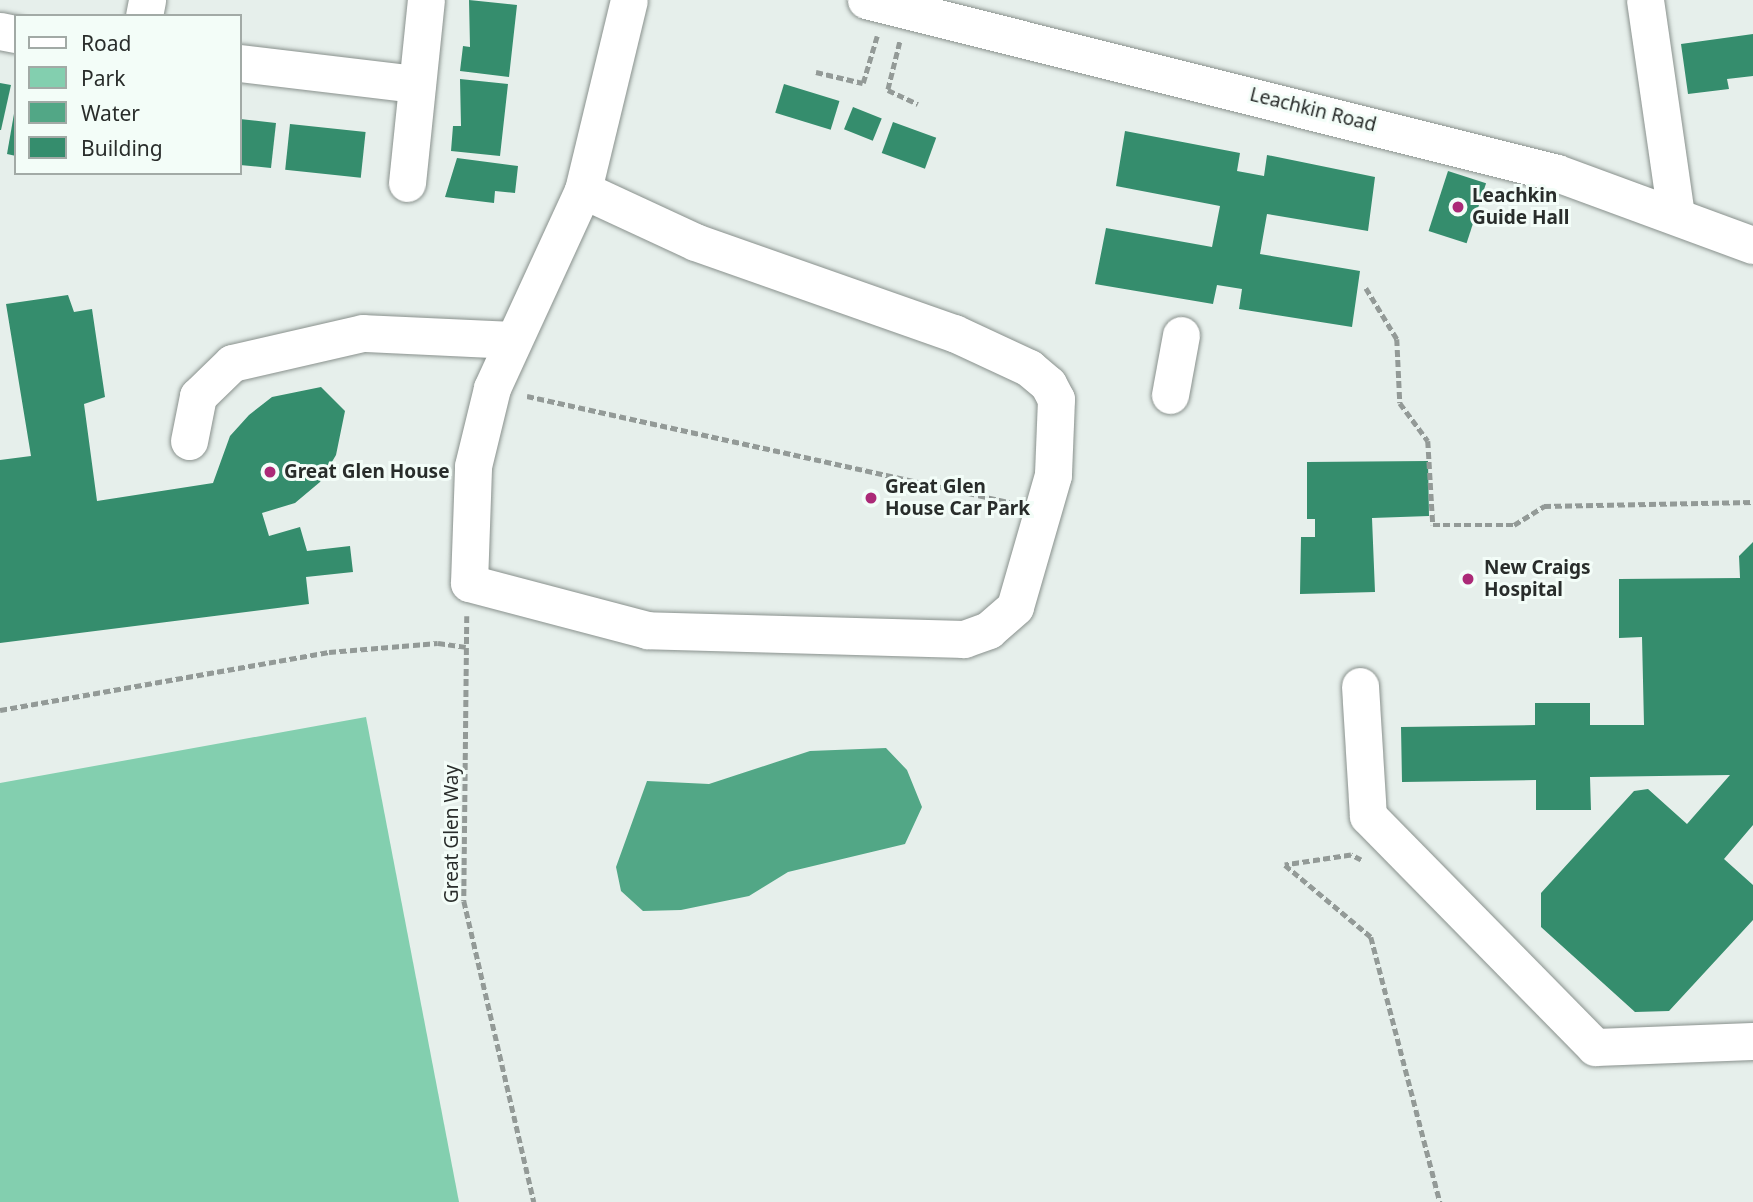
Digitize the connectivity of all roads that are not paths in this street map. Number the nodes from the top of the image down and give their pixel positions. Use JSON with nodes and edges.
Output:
{"nodes":[{"id":1,"x":426,"y":0,"type":"edge"},
{"id":2,"x":629,"y":0,"type":"edge"},
{"id":3,"x":1645,"y":0,"type":"edge"},
{"id":4,"x":886,"y":5,"type":"edge"},
{"id":5,"x":242,"y":63,"type":"edge"},
{"id":6,"x":417,"y":85,"type":"junction"},
{"id":7,"x":407,"y":183,"type":"dead end"},
{"id":8,"x":583,"y":190,"type":"junction"},
{"id":9,"x":1676,"y":214,"type":"junction"},
{"id":10,"x":1753,"y":245,"type":"edge"},
{"id":11,"x":1181,"y":335,"type":"dead end"},
{"id":12,"x":511,"y":341,"type":"junction"},
{"id":13,"x":1170,"y":394,"type":"dead end"},
{"id":14,"x":189,"y":441,"type":"dead end"},
{"id":15,"x":1360,"y":686,"type":"dead end"},
{"id":16,"x":1753,"y":1041,"type":"edge"}],
"edges":[{"from":1,"to":6,"type":"street"},
{"from":2,"to":8,"type":"street"},
{"from":3,"to":9,"type":"street"},
{"from":4,"to":9,"type":"street","name":"Leachkin Road"},
{"from":5,"to":6,"type":"street"},
{"from":6,"to":7,"type":"street"},
{"from":8,"to":12,"type":"street"},
{"from":8,"to":12,"type":"street"},
{"from":9,"to":10,"type":"street","name":"Leachkin Road"},
{"from":11,"to":13,"type":"street"},
{"from":12,"to":14,"type":"street"},
{"from":15,"to":16,"type":"street"}]}
